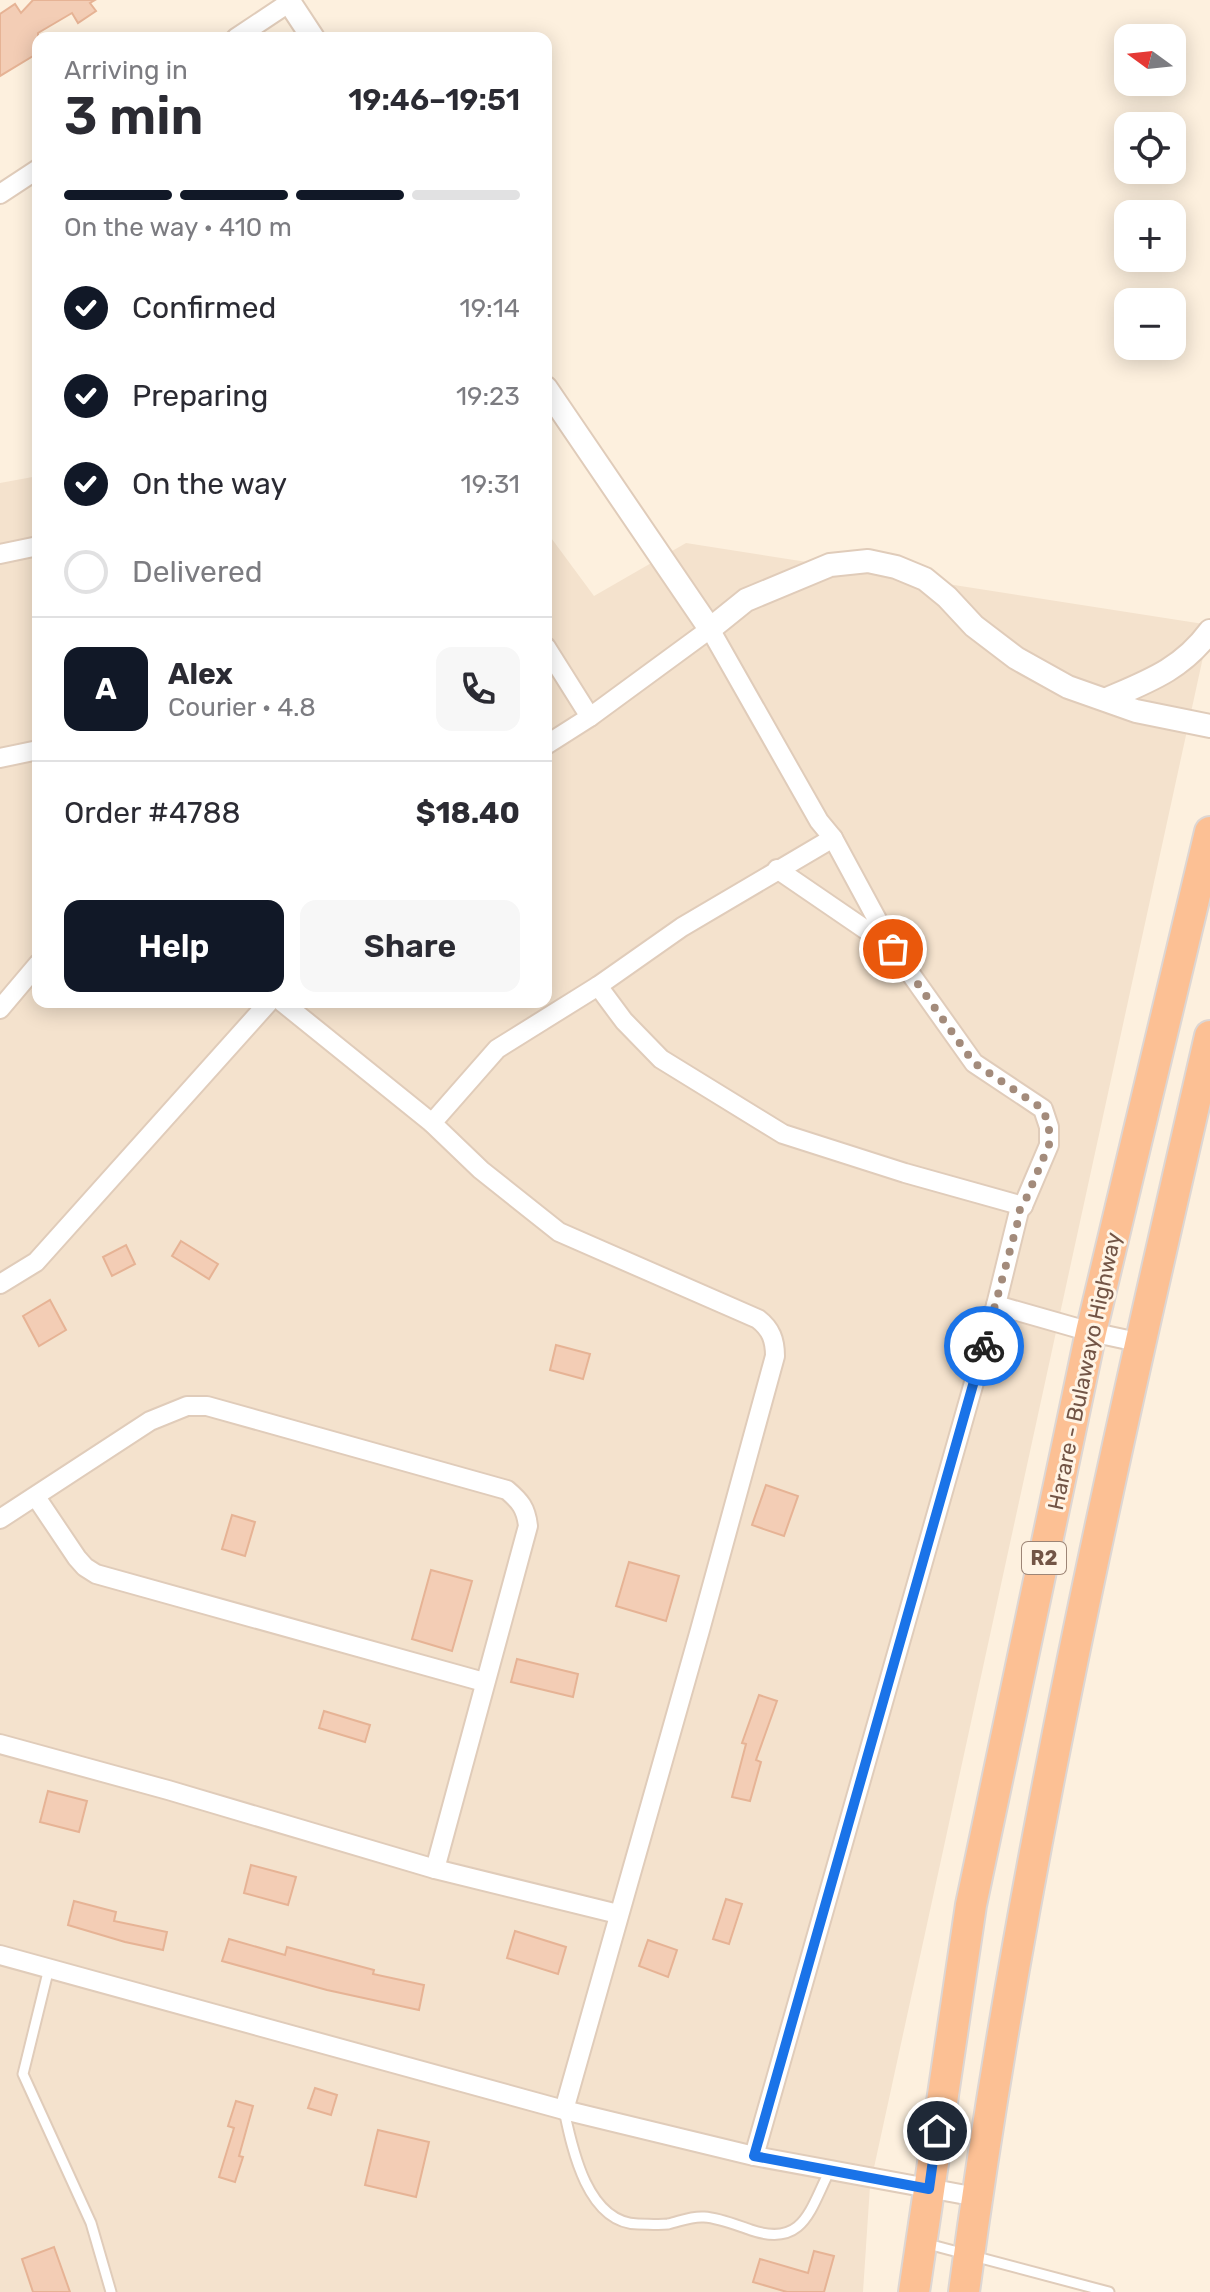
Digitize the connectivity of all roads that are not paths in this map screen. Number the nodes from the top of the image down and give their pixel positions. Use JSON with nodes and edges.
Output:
{"nodes":[{"id":1,"x":289,"y":1,"type":"edge"},
{"id":2,"x":245,"y":32,"type":"edge"},
{"id":3,"x":309,"y":32,"type":"edge"},
{"id":4,"x":32,"y":173,"type":"edge"},
{"id":5,"x":0,"y":194,"type":"edge"},
{"id":6,"x":552,"y":397,"type":"edge"},
{"id":7,"x":32,"y":547,"type":"edge"},
{"id":8,"x":0,"y":554,"type":"edge"},
{"id":9,"x":710,"y":629,"type":"junction"},
{"id":10,"x":1210,"y":631,"type":"edge"},
{"id":11,"x":552,"y":657,"type":"edge"},
{"id":12,"x":1107,"y":699,"type":"junction"},
{"id":13,"x":590,"y":717,"type":"junction"},
{"id":14,"x":1210,"y":726,"type":"edge"},
{"id":15,"x":552,"y":741,"type":"edge"},
{"id":16,"x":32,"y":751,"type":"edge"},
{"id":17,"x":0,"y":758,"type":"edge"},
{"id":18,"x":1210,"y":832,"type":"edge"},
{"id":19,"x":833,"y":838,"type":"junction"},
{"id":20,"x":777,"y":869,"type":"junction"},
{"id":21,"x":893,"y":949,"type":"junction"},
{"id":22,"x":32,"y":971,"type":"edge"},
{"id":23,"x":598,"y":986,"type":"junction"},
{"id":24,"x":264,"y":1008,"type":"edge"},
{"id":25,"x":289,"y":1008,"type":"edge"},
{"id":26,"x":0,"y":1009,"type":"edge"},
{"id":27,"x":1210,"y":1036,"type":"edge"},
{"id":28,"x":432,"y":1123,"type":"junction"},
{"id":29,"x":1023,"y":1206,"type":"junction"},
{"id":30,"x":0,"y":1284,"type":"edge"},
{"id":31,"x":996,"y":1305,"type":"junction"},
{"id":32,"x":1091,"y":1332,"type":"junction"},
{"id":33,"x":1142,"y":1343,"type":"junction"},
{"id":34,"x":36,"y":1497,"type":"junction"},
{"id":35,"x":0,"y":1519,"type":"edge"},
{"id":36,"x":484,"y":1682,"type":"junction"},
{"id":37,"x":0,"y":1744,"type":"edge"},
{"id":38,"x":435,"y":1869,"type":"junction"},
{"id":39,"x":618,"y":1914,"type":"junction"},
{"id":40,"x":0,"y":1955,"type":"edge"},
{"id":41,"x":49,"y":1968,"type":"junction"},
{"id":42,"x":564,"y":2110,"type":"junction"},
{"id":43,"x":754,"y":2156,"type":"junction"},
{"id":44,"x":830,"y":2170,"type":"junction"},
{"id":45,"x":929,"y":2189,"type":"junction"},
{"id":46,"x":977,"y":2197,"type":"junction"},
{"id":47,"x":921,"y":2243,"type":"junction"},
{"id":48,"x":969,"y":2255,"type":"junction"},
{"id":49,"x":111,"y":2292,"type":"edge"},
{"id":50,"x":914,"y":2292,"type":"edge"},
{"id":51,"x":964,"y":2292,"type":"edge"},
{"id":52,"x":1109,"y":2292,"type":"edge"}],
"edges":[{"from":1,"to":2,"type":"street"},
{"from":1,"to":3,"type":"street"},
{"from":4,"to":5,"type":"street"},
{"from":6,"to":9,"type":"street"},
{"from":7,"to":8,"type":"street"},
{"from":9,"to":12,"type":"street"},
{"from":9,"to":13,"type":"street"},
{"from":9,"to":19,"type":"street"},
{"from":10,"to":12,"type":"street"},
{"from":11,"to":13,"type":"street"},
{"from":12,"to":14,"type":"street"},
{"from":13,"to":15,"type":"street"},
{"from":16,"to":17,"type":"street"},
{"from":18,"to":32,"type":"highway","name":"Harare - Bulawayo Highway","number":"R2"},
{"from":19,"to":20,"type":"street"},
{"from":19,"to":21,"type":"street"},
{"from":20,"to":21,"type":"street"},
{"from":20,"to":23,"type":"street"},
{"from":21,"to":29,"type":"street"},
{"from":22,"to":26,"type":"street"},
{"from":23,"to":28,"type":"street"},
{"from":23,"to":29,"type":"street"},
{"from":24,"to":30,"type":"street"},
{"from":25,"to":28,"type":"street"},
{"from":27,"to":33,"type":"highway","number":"R2"},
{"from":28,"to":39,"type":"street"},
{"from":29,"to":31,"type":"street"},
{"from":31,"to":32,"type":"street"},
{"from":31,"to":43,"type":"street"},
{"from":32,"to":33,"type":"street"},
{"from":32,"to":45,"type":"highway","name":"Harare - Bulawayo Highway","number":"R2"},
{"from":33,"to":46,"type":"highway","number":"R2"},
{"from":34,"to":35,"type":"street"},
{"from":34,"to":36,"type":"street"},
{"from":34,"to":36,"type":"street"},
{"from":36,"to":38,"type":"street"},
{"from":37,"to":38,"type":"street"},
{"from":38,"to":39,"type":"street"},
{"from":39,"to":42,"type":"street"},
{"from":40,"to":41,"type":"street"},
{"from":41,"to":42,"type":"street"},
{"from":41,"to":49,"type":"lane"},
{"from":42,"to":43,"type":"street"},
{"from":42,"to":44,"type":"lane"},
{"from":43,"to":44,"type":"street"},
{"from":44,"to":45,"type":"street"},
{"from":45,"to":46,"type":"street"},
{"from":45,"to":47,"type":"highway","name":"Harare - Bulawayo Highway","number":"R2"},
{"from":46,"to":48,"type":"highway","number":"R2"},
{"from":47,"to":48,"type":"lane"},
{"from":47,"to":50,"type":"highway","name":"Harare - Bulawayo Highway","number":"R2"},
{"from":48,"to":51,"type":"highway","number":"R2"},
{"from":48,"to":52,"type":"lane"}]}
